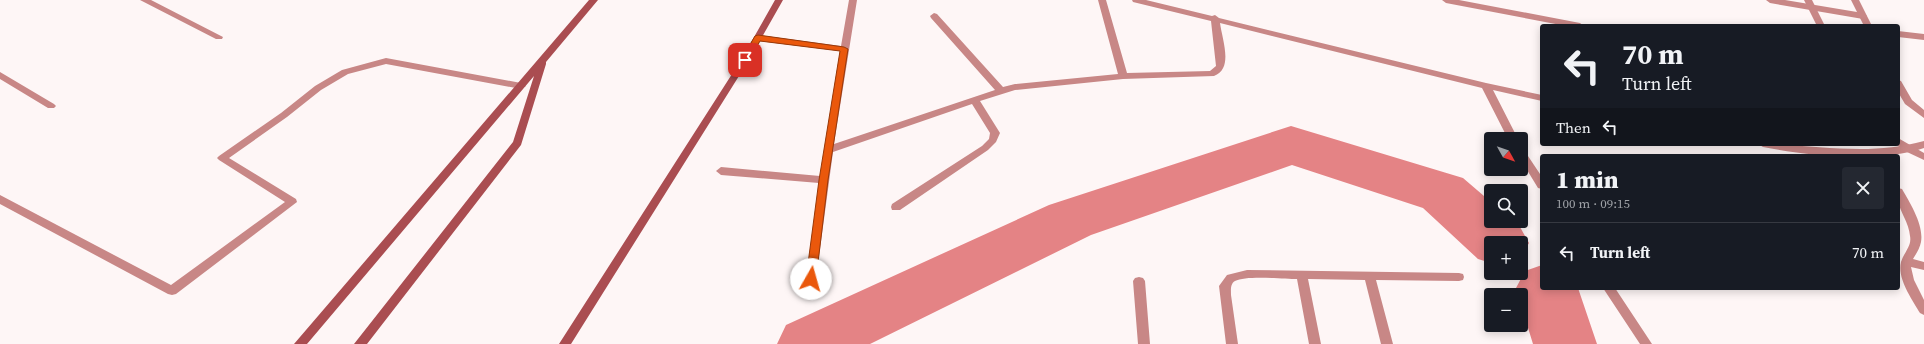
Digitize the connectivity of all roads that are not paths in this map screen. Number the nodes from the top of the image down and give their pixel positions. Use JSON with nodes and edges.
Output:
{"nodes":[{"id":1,"x":144,"y":0,"type":"edge"},
{"id":2,"x":594,"y":0,"type":"edge"},
{"id":3,"x":779,"y":0,"type":"edge"},
{"id":4,"x":853,"y":0,"type":"edge"},
{"id":5,"x":1102,"y":0,"type":"edge"},
{"id":6,"x":1139,"y":0,"type":"edge"},
{"id":7,"x":1446,"y":0,"type":"edge"},
{"id":8,"x":1770,"y":0,"type":"edge"},
{"id":9,"x":1855,"y":0,"type":"edge"},
{"id":10,"x":1810,"y":4,"type":"edge"},
{"id":11,"x":934,"y":16,"type":"dead end"},
{"id":12,"x":1863,"y":16,"type":"junction"},
{"id":13,"x":1215,"y":18,"type":"junction"},
{"id":14,"x":1570,"y":24,"type":"edge"},
{"id":15,"x":1821,"y":24,"type":"edge"},
{"id":16,"x":1867,"y":24,"type":"edge"},
{"id":17,"x":1900,"y":34,"type":"edge"},
{"id":18,"x":219,"y":37,"type":"dead end"},
{"id":19,"x":1924,"y":37,"type":"edge"},
{"id":20,"x":758,"y":38,"type":"junction"},
{"id":21,"x":844,"y":49,"type":"junction"},
{"id":22,"x":543,"y":61,"type":"junction"},
{"id":23,"x":0,"y":75,"type":"edge"},
{"id":24,"x":1123,"y":76,"type":"junction"},
{"id":25,"x":521,"y":86,"type":"junction"},
{"id":26,"x":1486,"y":86,"type":"junction"},
{"id":27,"x":1900,"y":88,"type":"edge"},
{"id":28,"x":1001,"y":91,"type":"junction"},
{"id":29,"x":1540,"y":98,"type":"edge"},
{"id":30,"x":974,"y":100,"type":"junction"},
{"id":31,"x":51,"y":106,"type":"dead end"},
{"id":32,"x":1924,"y":115,"type":"edge"},
{"id":33,"x":1509,"y":132,"type":"edge"},
{"id":34,"x":1900,"y":142,"type":"edge"},
{"id":35,"x":1924,"y":144,"type":"edge"},
{"id":36,"x":1777,"y":146,"type":"edge"},
{"id":37,"x":828,"y":150,"type":"junction"},
{"id":38,"x":1910,"y":150,"type":"junction"},
{"id":39,"x":1845,"y":154,"type":"edge"},
{"id":40,"x":1845,"y":154,"type":"edge"},
{"id":41,"x":1881,"y":154,"type":"edge"},
{"id":42,"x":1924,"y":157,"type":"edge"},
{"id":43,"x":1528,"y":163,"type":"edge"},
{"id":44,"x":721,"y":171,"type":"dead end"},
{"id":45,"x":823,"y":180,"type":"junction"},
{"id":46,"x":1540,"y":182,"type":"edge"},
{"id":47,"x":1900,"y":196,"type":"edge"},
{"id":48,"x":0,"y":199,"type":"edge"},
{"id":49,"x":896,"y":207,"type":"dead end"},
{"id":50,"x":1907,"y":262,"type":"junction"},
{"id":51,"x":1924,"y":266,"type":"edge"},
{"id":52,"x":1302,"y":275,"type":"junction"},
{"id":53,"x":1369,"y":276,"type":"junction"},
{"id":54,"x":1459,"y":277,"type":"dead end"},
{"id":55,"x":811,"y":279,"type":"dead end"},
{"id":56,"x":1139,"y":281,"type":"dead end"},
{"id":57,"x":1610,"y":290,"type":"edge"},
{"id":58,"x":1924,"y":310,"type":"edge"},
{"id":59,"x":300,"y":344,"type":"edge"},
{"id":60,"x":360,"y":344,"type":"edge"},
{"id":61,"x":565,"y":344,"type":"edge"},
{"id":62,"x":1144,"y":344,"type":"edge"},
{"id":63,"x":1232,"y":344,"type":"edge"},
{"id":64,"x":1315,"y":344,"type":"edge"},
{"id":65,"x":1387,"y":344,"type":"edge"},
{"id":66,"x":1646,"y":344,"type":"edge"}],
"edges":[{"from":1,"to":18,"type":"street"},
{"from":2,"to":22,"type":"main road"},
{"from":3,"to":20,"type":"main road"},
{"from":4,"to":21,"type":"street"},
{"from":5,"to":24,"type":"street"},
{"from":6,"to":13,"type":"street"},
{"from":7,"to":14,"type":"street"},
{"from":8,"to":10,"type":"street"},
{"from":9,"to":12,"type":"street"},
{"from":10,"to":12,"type":"street"},
{"from":10,"to":15,"type":"street"},
{"from":11,"to":28,"type":"street"},
{"from":12,"to":16,"type":"street"},
{"from":13,"to":24,"type":"street"},
{"from":13,"to":26,"type":"street"},
{"from":17,"to":19,"type":"street"},
{"from":20,"to":21,"type":"street"},
{"from":20,"to":61,"type":"main road"},
{"from":21,"to":37,"type":"street"},
{"from":22,"to":25,"type":"main road"},
{"from":22,"to":60,"type":"main road"},
{"from":23,"to":31,"type":"street"},
{"from":24,"to":28,"type":"street"},
{"from":25,"to":48,"type":"street"},
{"from":25,"to":59,"type":"main road"},
{"from":26,"to":29,"type":"street"},
{"from":26,"to":33,"type":"street"},
{"from":27,"to":32,"type":"street"},
{"from":28,"to":30,"type":"street"},
{"from":30,"to":37,"type":"street"},
{"from":30,"to":49,"type":"street"},
{"from":34,"to":38,"type":"street"},
{"from":35,"to":38,"type":"street"},
{"from":36,"to":40,"type":"street"},
{"from":37,"to":45,"type":"street"},
{"from":38,"to":41,"type":"street"},
{"from":38,"to":42,"type":"street"},
{"from":39,"to":41,"type":"street"},
{"from":43,"to":46,"type":"street"},
{"from":44,"to":45,"type":"street"},
{"from":45,"to":55,"type":"street"},
{"from":47,"to":50,"type":"street"},
{"from":50,"to":51,"type":"street"},
{"from":50,"to":58,"type":"street"},
{"from":52,"to":53,"type":"street"},
{"from":52,"to":63,"type":"street"},
{"from":52,"to":64,"type":"street"},
{"from":53,"to":54,"type":"street"},
{"from":53,"to":65,"type":"street"},
{"from":56,"to":62,"type":"street"},
{"from":57,"to":66,"type":"street"}]}
